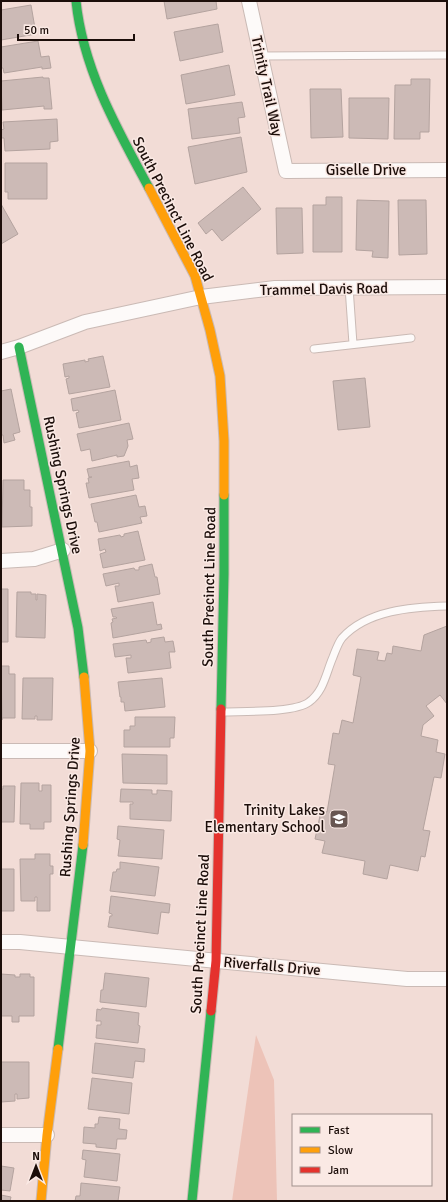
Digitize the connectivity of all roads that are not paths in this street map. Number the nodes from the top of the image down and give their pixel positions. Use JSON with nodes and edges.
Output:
{"nodes":[{"id":1,"x":76,"y":1,"type":"edge"},
{"id":2,"x":250,"y":1,"type":"edge"},
{"id":3,"x":447,"y":55,"type":"edge"},
{"id":4,"x":260,"y":56,"type":"junction"},
{"id":5,"x":447,"y":170,"type":"edge"},
{"id":6,"x":286,"y":171,"type":"joint"},
{"id":7,"x":447,"y":286,"type":"edge"},
{"id":8,"x":349,"y":288,"type":"junction"},
{"id":9,"x":201,"y":297,"type":"junction"},
{"id":10,"x":411,"y":338,"type":"dead end"},
{"id":11,"x":353,"y":344,"type":"junction"},
{"id":12,"x":19,"y":347,"type":"junction"},
{"id":13,"x":314,"y":349,"type":"dead end"},
{"id":14,"x":1,"y":352,"type":"edge"},
{"id":15,"x":63,"y":550,"type":"junction"},
{"id":16,"x":1,"y":561,"type":"edge"},
{"id":17,"x":447,"y":606,"type":"edge"},
{"id":18,"x":222,"y":712,"type":"junction"},
{"id":19,"x":1,"y":751,"type":"edge"},
{"id":20,"x":90,"y":751,"type":"junction"},
{"id":21,"x":1,"y":942,"type":"edge"},
{"id":22,"x":71,"y":947,"type":"junction"},
{"id":23,"x":216,"y":961,"type":"junction"},
{"id":24,"x":447,"y":979,"type":"edge"},
{"id":25,"x":1,"y":1135,"type":"edge"},
{"id":26,"x":48,"y":1135,"type":"junction"},
{"id":27,"x":41,"y":1201,"type":"edge"},
{"id":28,"x":192,"y":1201,"type":"edge"}],
"edges":[{"from":1,"to":9,"type":"main road","name":"South Precinct Line Road"},
{"from":2,"to":4,"type":"street","name":"Trinity Trail Way"},
{"from":3,"to":4,"type":"lane"},
{"from":4,"to":6,"type":"street","name":"Trinity Trail Way"},
{"from":5,"to":6,"type":"street","name":"Giselle Drive"},
{"from":7,"to":8,"type":"street","name":"Trammel Davis Road"},
{"from":8,"to":9,"type":"street","name":"Trammel Davis Road"},
{"from":8,"to":11,"type":"lane"},
{"from":9,"to":12,"type":"street","name":"Trammel Davis Road"},
{"from":9,"to":18,"type":"main road","name":"South Precinct Line Road"},
{"from":10,"to":11,"type":"lane"},
{"from":11,"to":13,"type":"lane"},
{"from":12,"to":14,"type":"street","name":"Trammel Davis Road"},
{"from":12,"to":15,"type":"main road","name":"Rushing Springs Drive"},
{"from":15,"to":16,"type":"street"},
{"from":15,"to":20,"type":"main road","name":"Rushing Springs Drive"},
{"from":17,"to":18,"type":"lane"},
{"from":18,"to":23,"type":"main road","name":"South Precinct Line Road"},
{"from":19,"to":20,"type":"street"},
{"from":20,"to":22,"type":"main road","name":"Rushing Springs Drive"},
{"from":21,"to":22,"type":"street","name":"Riverfalls Drive"},
{"from":22,"to":23,"type":"street","name":"Riverfalls Drive"},
{"from":22,"to":26,"type":"main road","name":"Rushing Springs Drive"},
{"from":23,"to":24,"type":"street","name":"Riverfalls Drive"},
{"from":23,"to":28,"type":"main road","name":"South Precinct Line Road"},
{"from":25,"to":26,"type":"street"},
{"from":26,"to":27,"type":"main road","name":"Rushing Springs Drive"}]}
